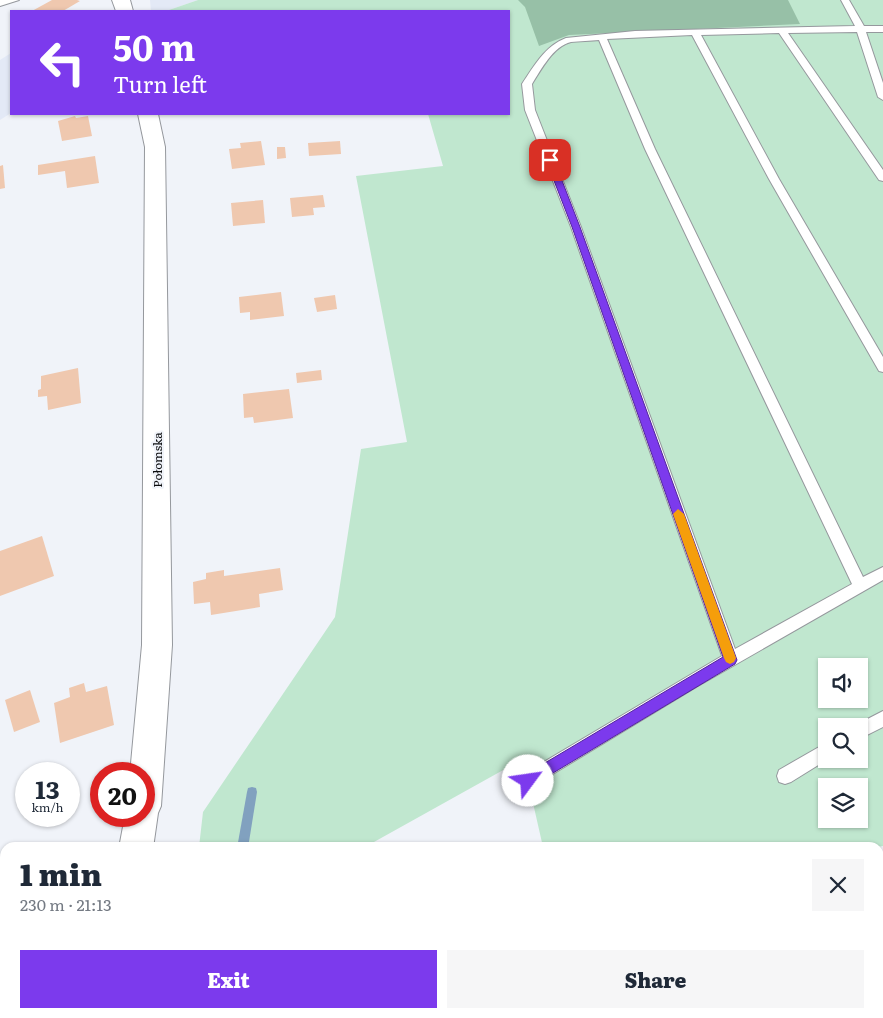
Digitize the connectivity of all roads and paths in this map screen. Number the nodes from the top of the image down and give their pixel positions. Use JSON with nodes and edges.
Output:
{"nodes":[{"id":1,"x":15,"y":0,"type":"edge"},
{"id":2,"x":845,"y":0,"type":"edge"},
{"id":3,"x":0,"y":3,"type":"edge"},
{"id":4,"x":861,"y":29,"type":"junction"},
{"id":5,"x":883,"y":29,"type":"edge"},
{"id":6,"x":782,"y":31,"type":"junction"},
{"id":7,"x":695,"y":32,"type":"junction"},
{"id":8,"x":602,"y":38,"type":"junction"},
{"id":9,"x":883,"y":97,"type":"edge"},
{"id":10,"x":148,"y":115,"type":"edge"},
{"id":11,"x":883,"y":178,"type":"edge"},
{"id":12,"x":883,"y":368,"type":"edge"},
{"id":13,"x":883,"y":573,"type":"edge"},
{"id":14,"x":860,"y":586,"type":"junction"},
{"id":15,"x":730,"y":660,"type":"junction"},
{"id":16,"x":883,"y":718,"type":"edge"},
{"id":17,"x":868,"y":727,"type":"edge"},
{"id":18,"x":818,"y":756,"type":"edge"},
{"id":19,"x":148,"y":762,"type":"edge"},
{"id":20,"x":784,"y":776,"type":"dead end"},
{"id":21,"x":528,"y":781,"type":"dead end"},
{"id":22,"x":140,"y":827,"type":"edge"},
{"id":23,"x":137,"y":842,"type":"edge"}],
"edges":[{"from":1,"to":3,"type":"lane"},
{"from":2,"to":4,"type":"lane"},
{"from":4,"to":5,"type":"lane"},
{"from":4,"to":6,"type":"lane"},
{"from":4,"to":9,"type":"lane"},
{"from":6,"to":7,"type":"lane"},
{"from":6,"to":11,"type":"lane"},
{"from":7,"to":8,"type":"lane"},
{"from":7,"to":12,"type":"lane"},
{"from":8,"to":14,"type":"lane"},
{"from":8,"to":15,"type":"lane"},
{"from":10,"to":19,"type":"street","name":"Połomska"},
{"from":13,"to":14,"type":"lane"},
{"from":14,"to":15,"type":"lane"},
{"from":15,"to":21,"type":"lane"},
{"from":16,"to":17,"type":"lane"},
{"from":18,"to":20,"type":"lane"},
{"from":22,"to":23,"type":"street"}]}
